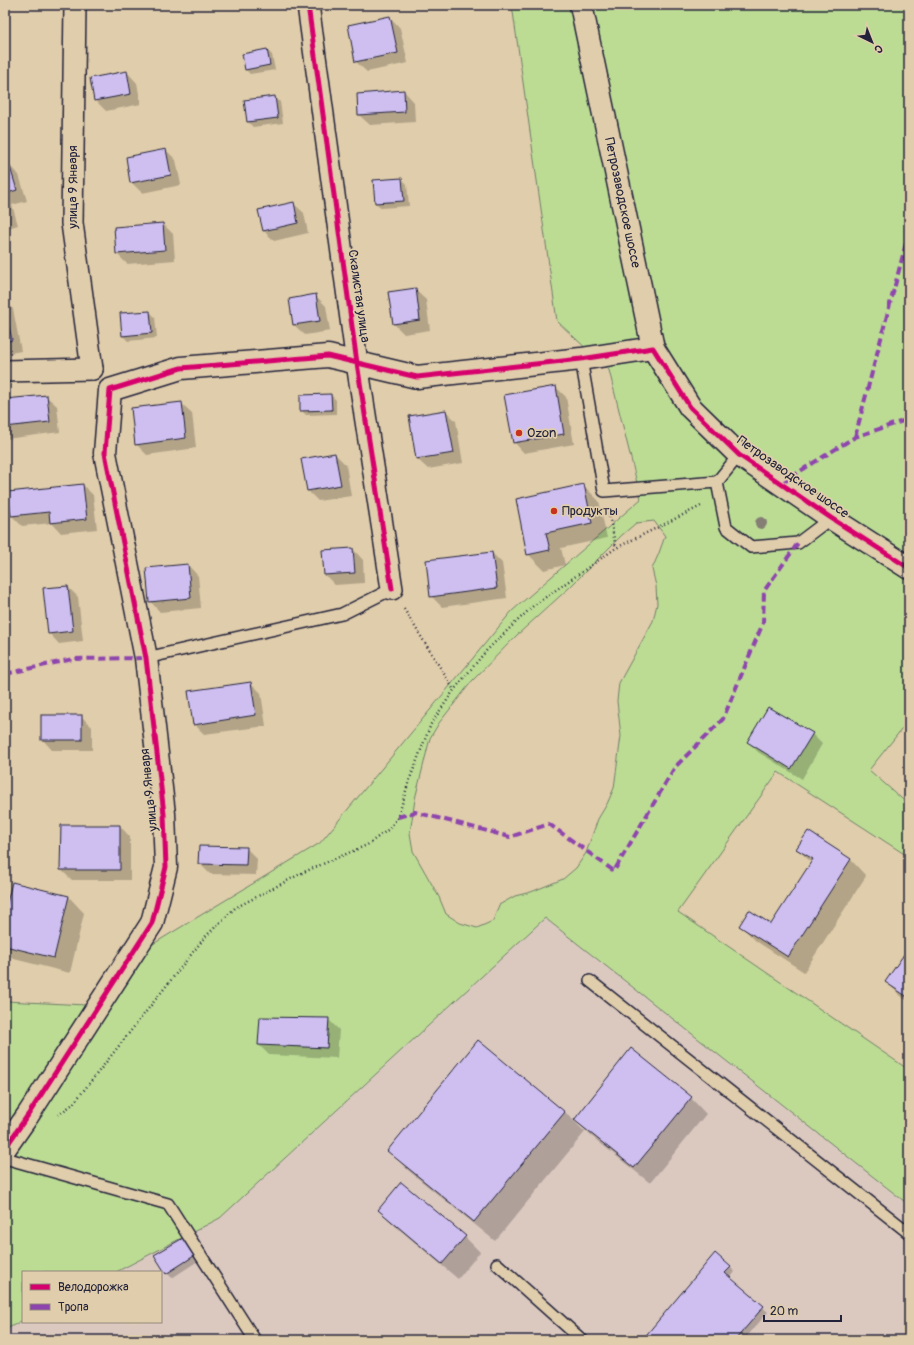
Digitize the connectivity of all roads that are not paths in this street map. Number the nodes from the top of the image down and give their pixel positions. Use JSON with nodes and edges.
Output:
{"nodes":[{"id":1,"x":75,"y":5,"type":"edge"},
{"id":2,"x":308,"y":5,"type":"edge"},
{"id":3,"x":581,"y":5,"type":"edge"},
{"id":4,"x":653,"y":348,"type":"junction"},
{"id":5,"x":581,"y":359,"type":"junction"},
{"id":6,"x":357,"y":363,"type":"junction"},
{"id":7,"x":92,"y":369,"type":"junction"},
{"id":8,"x":5,"y":371,"type":"edge"},
{"id":9,"x":110,"y":390,"type":"junction"},
{"id":10,"x":739,"y":455,"type":"junction"},
{"id":11,"x":717,"y":482,"type":"junction"},
{"id":12,"x":831,"y":518,"type":"junction"},
{"id":13,"x":909,"y":568,"type":"edge"},
{"id":14,"x":392,"y":589,"type":"joint"},
{"id":15,"x":146,"y":658,"type":"junction"},
{"id":16,"x":590,"y":981,"type":"dead end"},
{"id":17,"x":5,"y":1148,"type":"edge"},
{"id":18,"x":5,"y":1158,"type":"edge"},
{"id":19,"x":909,"y":1233,"type":"edge"},
{"id":20,"x":497,"y":1264,"type":"dead end"},
{"id":21,"x":255,"y":1340,"type":"edge"},
{"id":22,"x":582,"y":1340,"type":"edge"}],
"edges":[{"from":1,"to":7,"type":"street","name":"улица 9 Января"},
{"from":2,"to":6,"type":"street","name":"Скалистая улица"},
{"from":3,"to":4,"type":"street","name":"Петрозаводское шоссе"},
{"from":4,"to":5,"type":"street"},
{"from":4,"to":10,"type":"street","name":"Петрозаводское шоссе"},
{"from":5,"to":6,"type":"street"},
{"from":5,"to":11,"type":"lane"},
{"from":6,"to":9,"type":"street"},
{"from":6,"to":14,"type":"street","name":"Скалистая улица"},
{"from":7,"to":8,"type":"street"},
{"from":7,"to":9,"type":"street"},
{"from":9,"to":15,"type":"street","name":"улица 9 Января"},
{"from":10,"to":11,"type":"lane"},
{"from":10,"to":12,"type":"street","name":"Петрозаводское шоссе"},
{"from":11,"to":12,"type":"lane"},
{"from":12,"to":13,"type":"street","name":"Петрозаводское шоссе"},
{"from":14,"to":15,"type":"lane"},
{"from":15,"to":17,"type":"street","name":"улица 9 Января"},
{"from":16,"to":19,"type":"lane"},
{"from":18,"to":21,"type":"lane"},
{"from":20,"to":22,"type":"lane"}]}
